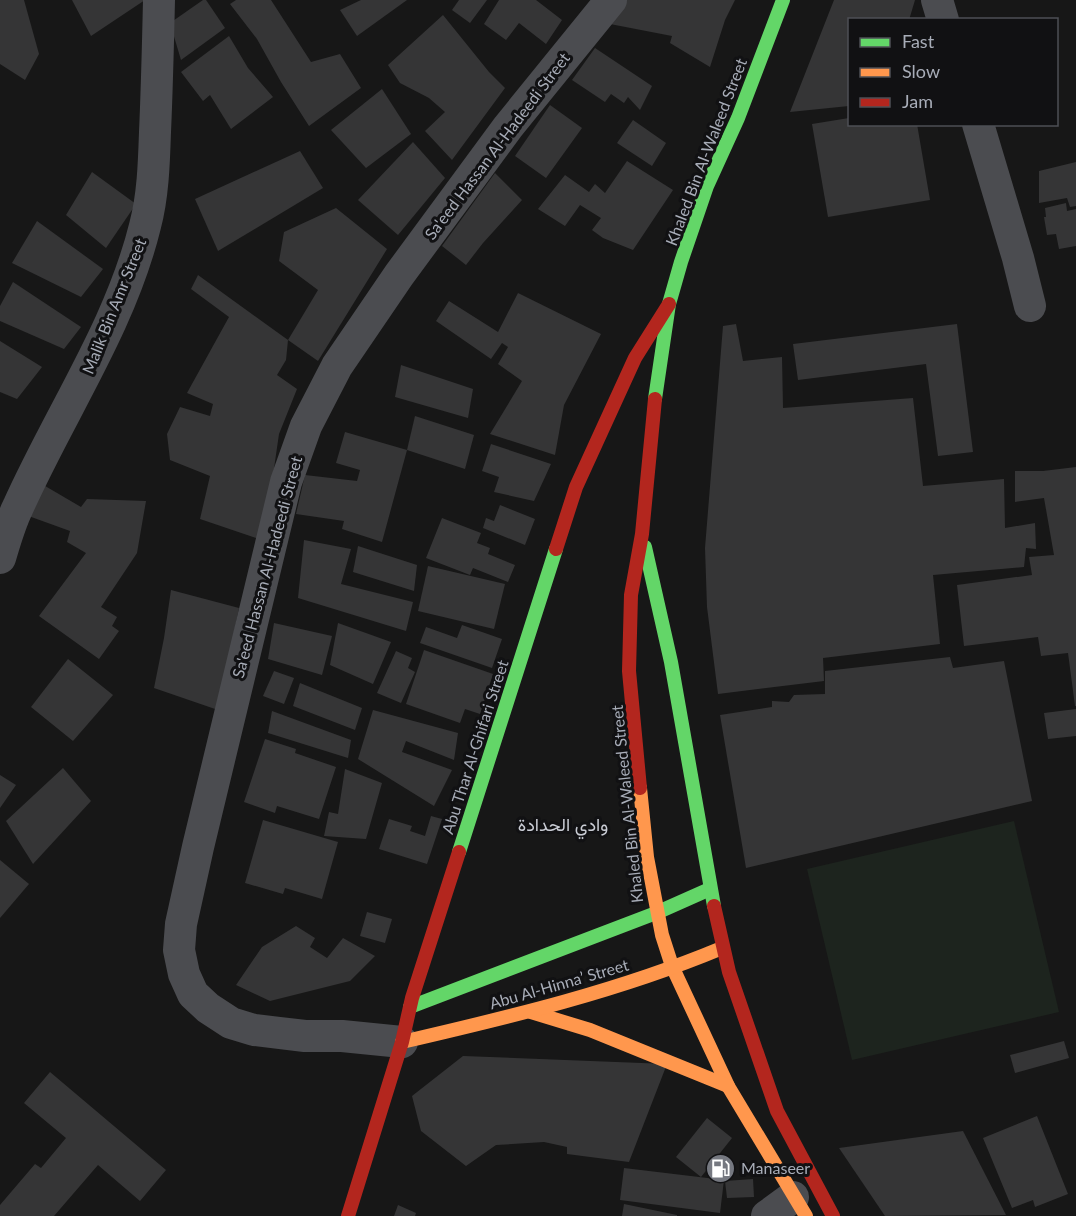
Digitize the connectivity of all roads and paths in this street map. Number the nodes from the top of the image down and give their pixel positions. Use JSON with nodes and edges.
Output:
{"nodes":[{"id":1,"x":159,"y":0,"type":"edge"},
{"id":2,"x":610,"y":0,"type":"edge"},
{"id":3,"x":783,"y":0,"type":"edge"},
{"id":4,"x":937,"y":0,"type":"edge"},
{"id":5,"x":942,"y":18,"type":"edge"},
{"id":6,"x":979,"y":126,"type":"edge"},
{"id":7,"x":669,"y":304,"type":"junction"},
{"id":8,"x":1030,"y":306,"type":"dead end"},
{"id":9,"x":9,"y":504,"type":"edge"},
{"id":10,"x":642,"y":534,"type":"junction"},
{"id":11,"x":0,"y":558,"type":"edge"},
{"id":12,"x":710,"y":889,"type":"junction"},
{"id":13,"x":656,"y":913,"type":"junction"},
{"id":14,"x":722,"y":948,"type":"junction"},
{"id":15,"x":672,"y":966,"type":"junction"},
{"id":16,"x":410,"y":1007,"type":"junction"},
{"id":17,"x":531,"y":1012,"type":"junction"},
{"id":18,"x":342,"y":1036,"type":"junction"},
{"id":19,"x":402,"y":1042,"type":"junction"},
{"id":20,"x":728,"y":1086,"type":"junction"},
{"id":21,"x":799,"y":1206,"type":"edge"},
{"id":22,"x":348,"y":1216,"type":"edge"},
{"id":23,"x":767,"y":1216,"type":"edge"},
{"id":24,"x":833,"y":1216,"type":"edge"}],
"edges":[{"from":1,"to":9,"type":"street","name":"Malik Bin Amr Street"},
{"from":2,"to":18,"type":"street","name":"Sa'eed Hassan Al-Hadeedi Street"},
{"from":3,"to":7,"type":"main road","name":"Khaled Bin Al-Waleed Street"},
{"from":4,"to":5,"type":"street"},
{"from":6,"to":8,"type":"street"},
{"from":7,"to":10,"type":"main road","name":"Khaled Bin Al-Waleed Street"},
{"from":7,"to":16,"type":"main road","name":"Abu Thar Al-Ghifari Street"},
{"from":9,"to":11,"type":"street","name":"Malik Bin Amr Street"},
{"from":10,"to":12,"type":"main road","name":"Khaled Bin Al-Waleed Street"},
{"from":10,"to":13,"type":"main road","name":"Khaled Bin Al-Waleed Street"},
{"from":12,"to":13,"type":"main road","name":"Abu Al-Hinna’ Street"},
{"from":12,"to":14,"type":"main road","name":"Khaled Bin Al-Waleed Street"},
{"from":13,"to":15,"type":"main road","name":"Khaled Bin Al-Waleed Street"},
{"from":13,"to":16,"type":"main road","name":"Abu Al-Hinna’ Street"},
{"from":14,"to":15,"type":"main road","name":"Abu Al-Hinna’ Street"},
{"from":14,"to":24,"type":"main road","name":"Khaled Bin Al-Waleed Street"},
{"from":15,"to":17,"type":"main road","name":"Abu Al-Hinna’ Street"},
{"from":15,"to":20,"type":"main road","name":"Khaled Bin Al-Waleed Street"},
{"from":16,"to":18,"type":"street","name":"Sa'eed Hassan Al-Hadeedi Street"},
{"from":16,"to":19,"type":"main road","name":"Abu Thar Al-Ghifari Street"},
{"from":17,"to":19,"type":"main road","name":"Abu Al-Hinna’ Street"},
{"from":17,"to":20,"type":"main road"},
{"from":18,"to":19,"type":"street","name":"Sa'eed Hassan Al-Hadeedi Street"},
{"from":19,"to":22,"type":"main road","name":"Abu Thar Al-Ghifari Street"},
{"from":20,"to":21,"type":"main road","name":"Khaled Bin Al-Waleed Street"},
{"from":21,"to":23,"type":"street"}]}
